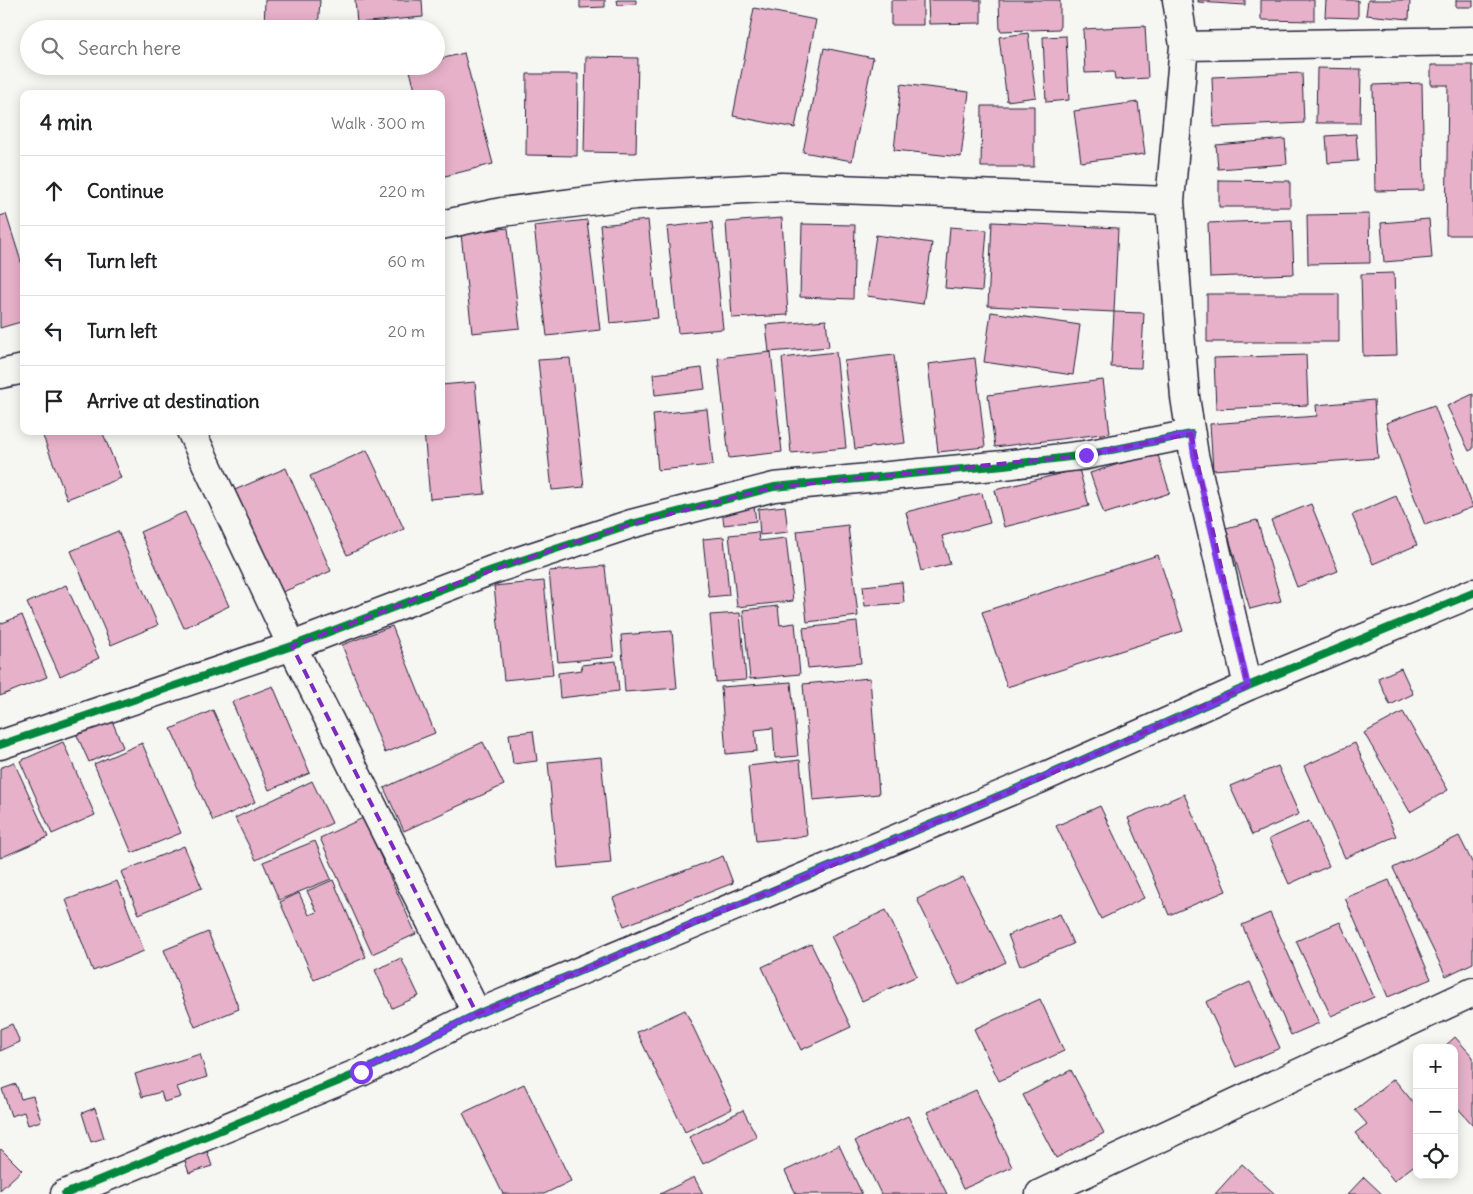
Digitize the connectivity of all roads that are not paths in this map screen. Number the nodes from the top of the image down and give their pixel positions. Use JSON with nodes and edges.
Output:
{"nodes":[{"id":1,"x":1177,"y":0,"type":"edge"},
{"id":2,"x":1473,"y":41,"type":"edge"},
{"id":3,"x":1184,"y":46,"type":"junction"},
{"id":4,"x":1170,"y":201,"type":"junction"},
{"id":5,"x":445,"y":224,"type":"edge"},
{"id":6,"x":20,"y":370,"type":"edge"},
{"id":7,"x":0,"y":374,"type":"edge"},
{"id":8,"x":1191,"y":434,"type":"junction"},
{"id":9,"x":193,"y":435,"type":"edge"},
{"id":10,"x":1473,"y":593,"type":"edge"},
{"id":11,"x":292,"y":646,"type":"junction"},
{"id":12,"x":1248,"y":686,"type":"junction"},
{"id":13,"x":0,"y":745,"type":"edge"},
{"id":14,"x":1473,"y":992,"type":"edge"},
{"id":15,"x":477,"y":1014,"type":"junction"},
{"id":16,"x":65,"y":1194,"type":"edge"},
{"id":17,"x":1040,"y":1194,"type":"edge"}],
"edges":[{"from":1,"to":3,"type":"street"},
{"from":2,"to":3,"type":"street"},
{"from":3,"to":4,"type":"street"},
{"from":4,"to":5,"type":"street"},
{"from":4,"to":8,"type":"street"},
{"from":6,"to":7,"type":"street"},
{"from":8,"to":11,"type":"street"},
{"from":8,"to":12,"type":"street"},
{"from":9,"to":11,"type":"street"},
{"from":10,"to":12,"type":"street"},
{"from":11,"to":13,"type":"street"},
{"from":11,"to":15,"type":"street"},
{"from":12,"to":15,"type":"street"},
{"from":14,"to":17,"type":"street"},
{"from":15,"to":16,"type":"street"}]}
